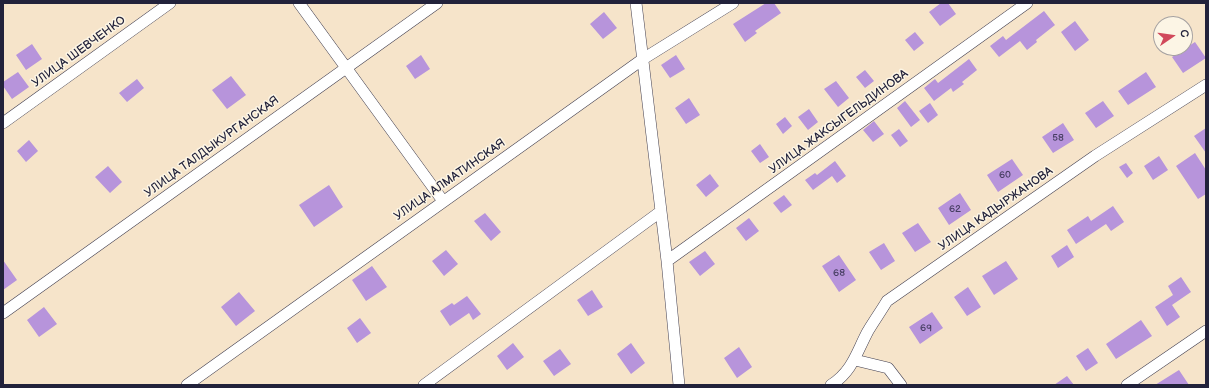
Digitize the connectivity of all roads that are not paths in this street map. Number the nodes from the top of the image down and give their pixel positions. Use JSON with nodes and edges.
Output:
{"nodes":[{"id":1,"x":170,"y":3,"type":"edge"},
{"id":2,"x":298,"y":3,"type":"edge"},
{"id":3,"x":436,"y":3,"type":"edge"},
{"id":4,"x":636,"y":3,"type":"edge"},
{"id":5,"x":733,"y":3,"type":"edge"},
{"id":6,"x":1027,"y":3,"type":"edge"},
{"id":7,"x":643,"y":59,"type":"junction"},
{"id":8,"x":346,"y":68,"type":"junction"},
{"id":9,"x":1206,"y":85,"type":"edge"},
{"id":10,"x":3,"y":123,"type":"edge"},
{"id":11,"x":443,"y":201,"type":"junction"},
{"id":12,"x":660,"y":212,"type":"junction"},
{"id":13,"x":666,"y":262,"type":"junction"},
{"id":14,"x":3,"y":313,"type":"edge"},
{"id":15,"x":1206,"y":331,"type":"edge"},
{"id":16,"x":855,"y":360,"type":"junction"},
{"id":17,"x":187,"y":385,"type":"edge"},
{"id":18,"x":424,"y":385,"type":"edge"},
{"id":19,"x":679,"y":385,"type":"edge"},
{"id":20,"x":832,"y":385,"type":"edge"},
{"id":21,"x":901,"y":385,"type":"edge"},
{"id":22,"x":1127,"y":385,"type":"edge"}],
"edges":[{"from":1,"to":10,"type":"street","name":"УЛИЦА ШЕВЧЕНКО"},
{"from":2,"to":8,"type":"street"},
{"from":3,"to":8,"type":"street","name":"УЛИЦА ТАЛДЫКУРГАНСКАЯ"},
{"from":4,"to":7,"type":"street"},
{"from":5,"to":7,"type":"street","name":"УЛИЦА АЛМАТИНСКАЯ"},
{"from":6,"to":13,"type":"street","name":"УЛИЦА ЖАКСЫГЕЛЬДИНОВА"},
{"from":7,"to":11,"type":"street","name":"УЛИЦА АЛМАТИНСКАЯ"},
{"from":7,"to":12,"type":"street"},
{"from":8,"to":11,"type":"street"},
{"from":8,"to":14,"type":"street","name":"УЛИЦА ТАЛДЫКУРГАНСКАЯ"},
{"from":9,"to":16,"type":"street","name":"УЛИЦА КАДЫРЖАНОВА"},
{"from":11,"to":17,"type":"street","name":"УЛИЦА АЛМАТИНСКАЯ"},
{"from":12,"to":13,"type":"street"},
{"from":12,"to":18,"type":"street"},
{"from":13,"to":19,"type":"street"},
{"from":15,"to":22,"type":"street"},
{"from":16,"to":20,"type":"street","name":"УЛИЦА КАДЫРЖАНОВА"},
{"from":16,"to":21,"type":"street"}]}
